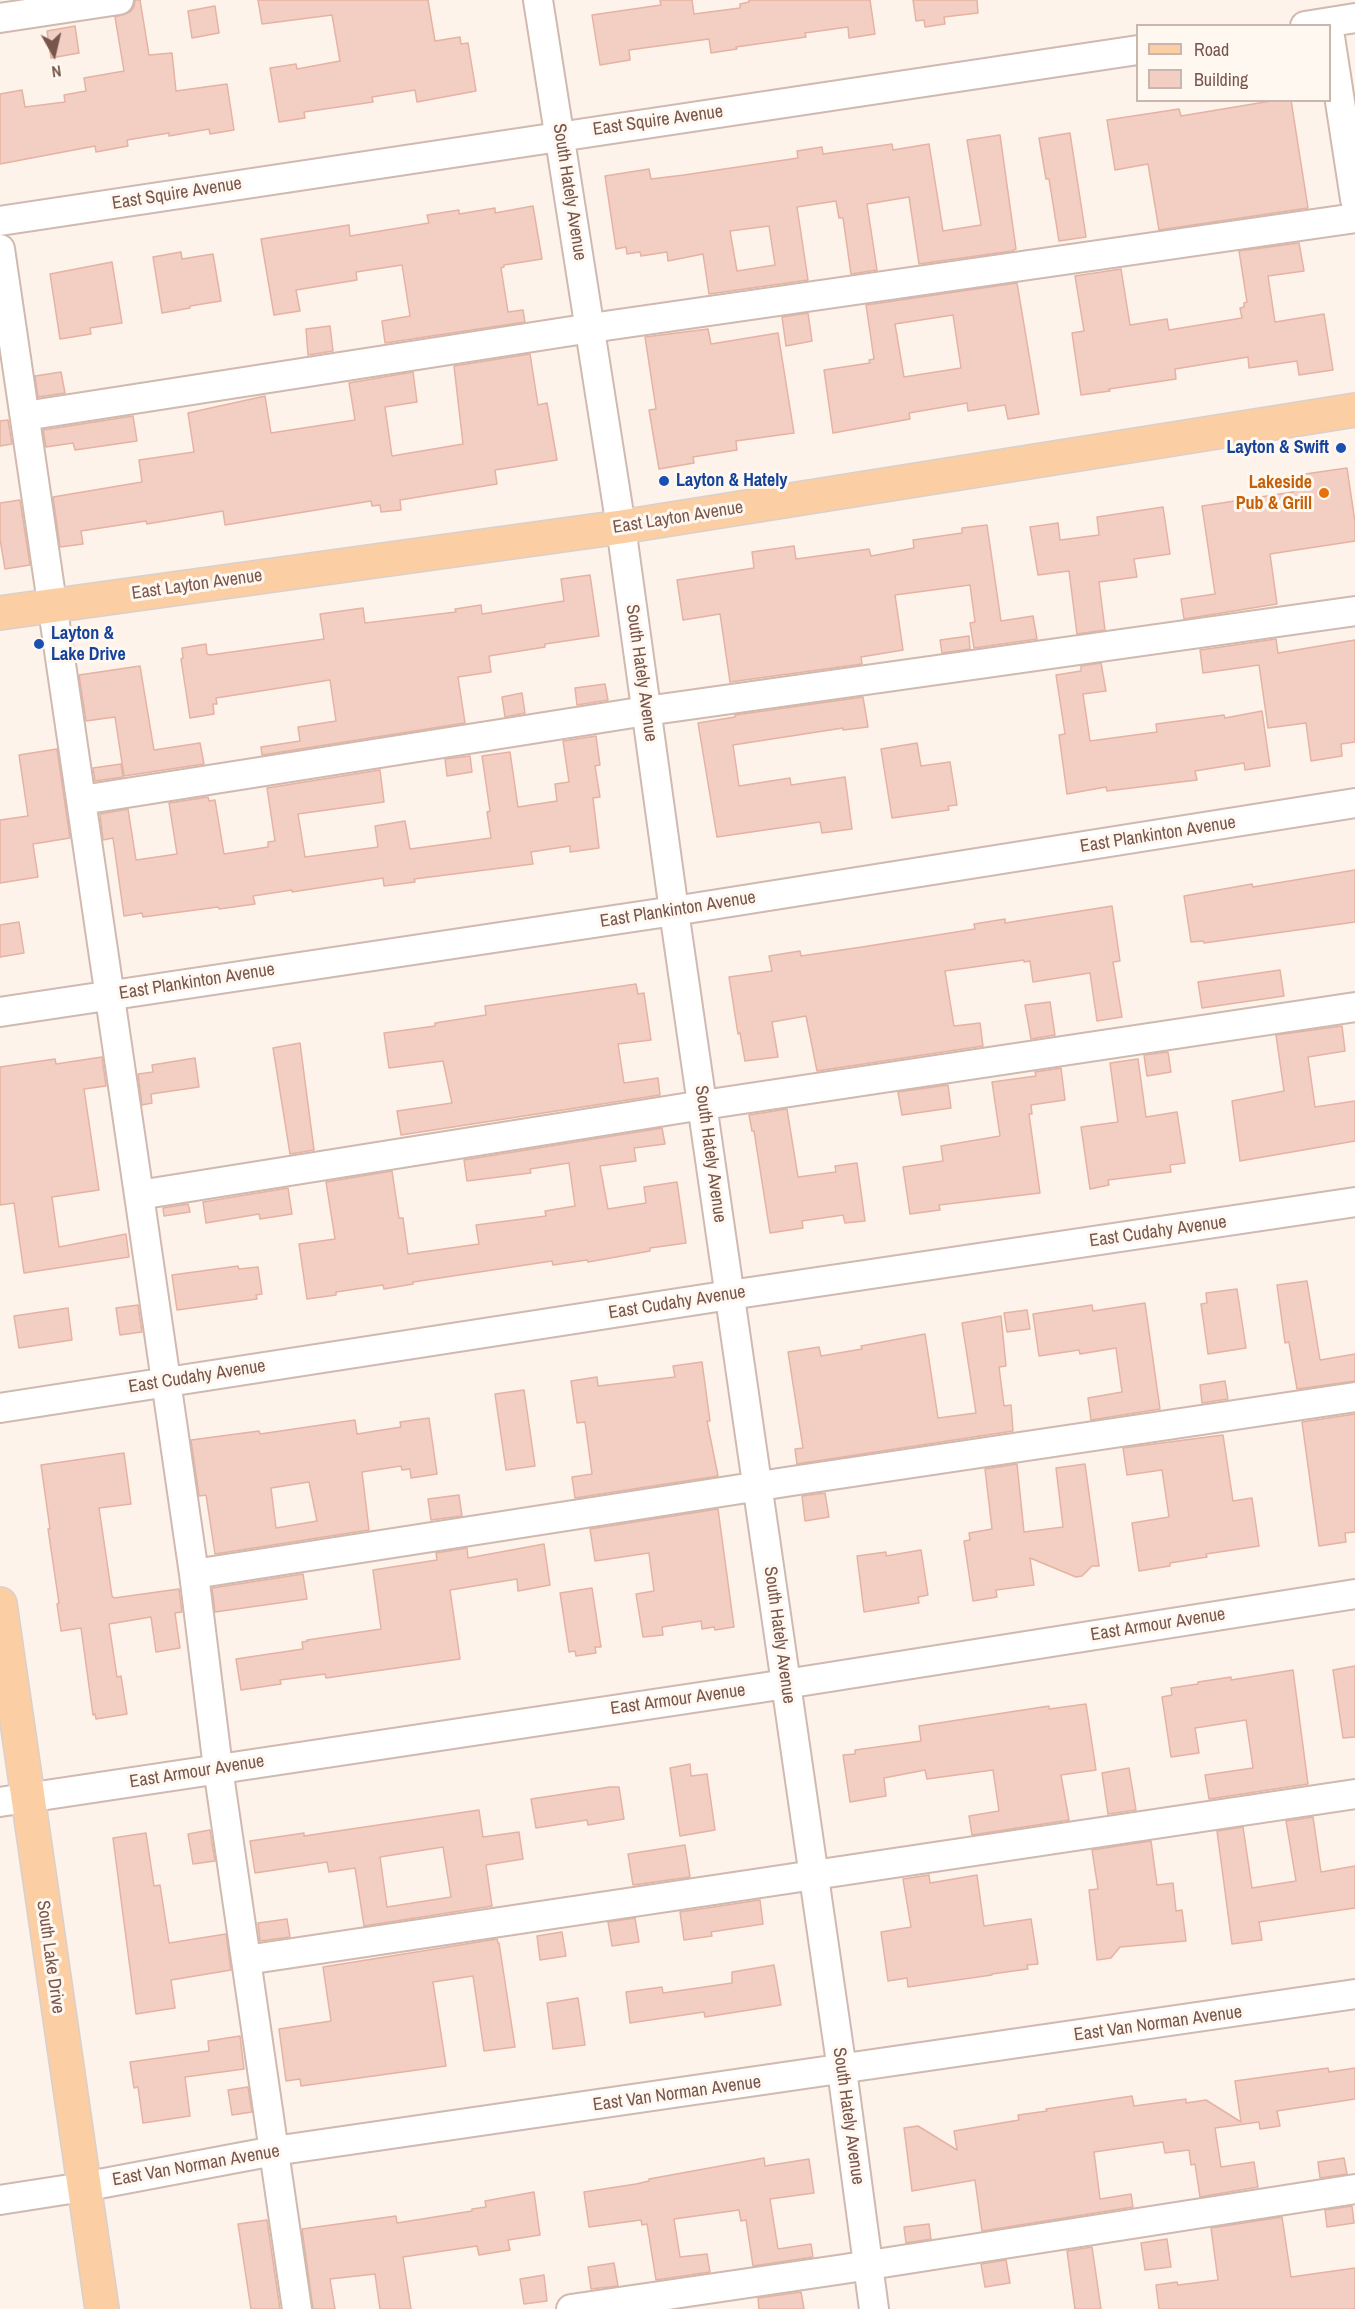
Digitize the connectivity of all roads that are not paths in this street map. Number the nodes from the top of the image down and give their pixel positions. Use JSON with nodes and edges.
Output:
{"nodes":[{"id":1,"x":119,"y":0,"type":"edge"},
{"id":2,"x":538,"y":0,"type":"edge"},
{"id":3,"x":0,"y":18,"type":"edge"},
{"id":4,"x":1355,"y":18,"type":"edge"},
{"id":5,"x":1323,"y":22,"type":"edge"},
{"id":6,"x":1136,"y":50,"type":"edge"},
{"id":7,"x":1331,"y":66,"type":"edge"},
{"id":8,"x":560,"y":136,"type":"junction"},
{"id":9,"x":1355,"y":200,"type":"edge"},
{"id":10,"x":1355,"y":218,"type":"edge"},
{"id":11,"x":0,"y":221,"type":"edge"},
{"id":12,"x":0,"y":249,"type":"edge"},
{"id":13,"x":591,"y":328,"type":"junction"},
{"id":14,"x":1355,"y":410,"type":"edge"},
{"id":15,"x":25,"y":416,"type":"junction"},
{"id":16,"x":621,"y":527,"type":"junction"},
{"id":17,"x":52,"y":604,"type":"junction"},
{"id":18,"x":1355,"y":611,"type":"edge"},
{"id":19,"x":0,"y":613,"type":"edge"},
{"id":20,"x":646,"y":711,"type":"junction"},
{"id":21,"x":82,"y":800,"type":"junction"},
{"id":22,"x":1355,"y":803,"type":"edge"},
{"id":23,"x":674,"y":911,"type":"junction"},
{"id":24,"x":110,"y":996,"type":"junction"},
{"id":25,"x":1355,"y":1007,"type":"edge"},
{"id":26,"x":0,"y":1012,"type":"edge"},
{"id":27,"x":703,"y":1106,"type":"junction"},
{"id":28,"x":139,"y":1195,"type":"junction"},
{"id":29,"x":1355,"y":1202,"type":"edge"},
{"id":30,"x":730,"y":1295,"type":"junction"},
{"id":31,"x":166,"y":1382,"type":"junction"},
{"id":32,"x":1355,"y":1397,"type":"edge"},
{"id":33,"x":0,"y":1408,"type":"edge"},
{"id":34,"x":758,"y":1486,"type":"junction"},
{"id":35,"x":194,"y":1574,"type":"junction"},
{"id":36,"x":1355,"y":1594,"type":"edge"},
{"id":37,"x":0,"y":1604,"type":"edge"},
{"id":38,"x":786,"y":1684,"type":"junction"},
{"id":39,"x":218,"y":1768,"type":"junction"},
{"id":40,"x":1355,"y":1794,"type":"edge"},
{"id":41,"x":14,"y":1800,"type":"edge"},
{"id":42,"x":813,"y":1874,"type":"junction"},
{"id":43,"x":246,"y":1960,"type":"junction"},
{"id":44,"x":1355,"y":1994,"type":"edge"},
{"id":45,"x":842,"y":2070,"type":"junction"},
{"id":46,"x":274,"y":2151,"type":"junction"},
{"id":47,"x":83,"y":2187,"type":"junction"},
{"id":48,"x":1355,"y":2189,"type":"edge"},
{"id":49,"x":0,"y":2200,"type":"edge"},
{"id":50,"x":868,"y":2265,"type":"junction"},
{"id":51,"x":102,"y":2309,"type":"edge"},
{"id":52,"x":297,"y":2309,"type":"edge"},
{"id":53,"x":571,"y":2309,"type":"edge"},
{"id":54,"x":874,"y":2309,"type":"edge"}],
"edges":[{"from":1,"to":3,"type":"street"},
{"from":2,"to":8,"type":"street","name":"South Hately Avenue"},
{"from":4,"to":5,"type":"street"},
{"from":6,"to":8,"type":"street","name":"East Squire Avenue"},
{"from":7,"to":9,"type":"street"},
{"from":8,"to":11,"type":"street","name":"East Squire Avenue"},
{"from":8,"to":13,"type":"street","name":"South Hately Avenue"},
{"from":10,"to":13,"type":"street"},
{"from":12,"to":15,"type":"street"},
{"from":13,"to":15,"type":"street"},
{"from":13,"to":16,"type":"street","name":"South Hately Avenue"},
{"from":14,"to":16,"type":"main road","name":"East Layton Avenue"},
{"from":15,"to":17,"type":"street"},
{"from":16,"to":17,"type":"main road","name":"East Layton Avenue"},
{"from":16,"to":20,"type":"street","name":"South Hately Avenue"},
{"from":17,"to":19,"type":"main road","name":"East Layton Avenue"},
{"from":17,"to":21,"type":"street"},
{"from":18,"to":20,"type":"street"},
{"from":20,"to":21,"type":"street"},
{"from":20,"to":23,"type":"street","name":"South Hately Avenue"},
{"from":21,"to":24,"type":"street"},
{"from":22,"to":23,"type":"street","name":"East Plankinton Avenue"},
{"from":23,"to":24,"type":"street","name":"East Plankinton Avenue"},
{"from":23,"to":27,"type":"street","name":"South Hately Avenue"},
{"from":24,"to":26,"type":"street","name":"East Plankinton Avenue"},
{"from":24,"to":28,"type":"street"},
{"from":25,"to":27,"type":"street"},
{"from":27,"to":28,"type":"street"},
{"from":27,"to":30,"type":"street","name":"South Hately Avenue"},
{"from":28,"to":31,"type":"street"},
{"from":29,"to":30,"type":"street","name":"East Cudahy Avenue"},
{"from":30,"to":31,"type":"street","name":"East Cudahy Avenue"},
{"from":30,"to":34,"type":"street","name":"South Hately Avenue"},
{"from":31,"to":33,"type":"street","name":"East Cudahy Avenue"},
{"from":31,"to":35,"type":"street"},
{"from":32,"to":34,"type":"street"},
{"from":34,"to":35,"type":"street"},
{"from":34,"to":38,"type":"street","name":"South Hately Avenue"},
{"from":35,"to":39,"type":"street"},
{"from":36,"to":38,"type":"street","name":"East Armour Avenue"},
{"from":37,"to":41,"type":"main road","name":"South Lake Drive"},
{"from":38,"to":39,"type":"street","name":"East Armour Avenue"},
{"from":38,"to":42,"type":"street","name":"South Hately Avenue"},
{"from":39,"to":41,"type":"street","name":"East Armour Avenue"},
{"from":39,"to":43,"type":"street"},
{"from":40,"to":42,"type":"street"},
{"from":41,"to":47,"type":"main road","name":"South Lake Drive"},
{"from":42,"to":43,"type":"street"},
{"from":42,"to":45,"type":"street","name":"South Hately Avenue"},
{"from":43,"to":46,"type":"street"},
{"from":44,"to":45,"type":"street","name":"East Van Norman Avenue"},
{"from":45,"to":46,"type":"street","name":"East Van Norman Avenue"},
{"from":45,"to":50,"type":"street","name":"South Hately Avenue"},
{"from":46,"to":47,"type":"street","name":"East Van Norman Avenue"},
{"from":46,"to":52,"type":"street"},
{"from":47,"to":49,"type":"street","name":"East Van Norman Avenue"},
{"from":47,"to":51,"type":"main road","name":"South Lake Drive"},
{"from":48,"to":50,"type":"street"},
{"from":50,"to":53,"type":"street"},
{"from":50,"to":54,"type":"street","name":"South Hately Avenue"}]}
